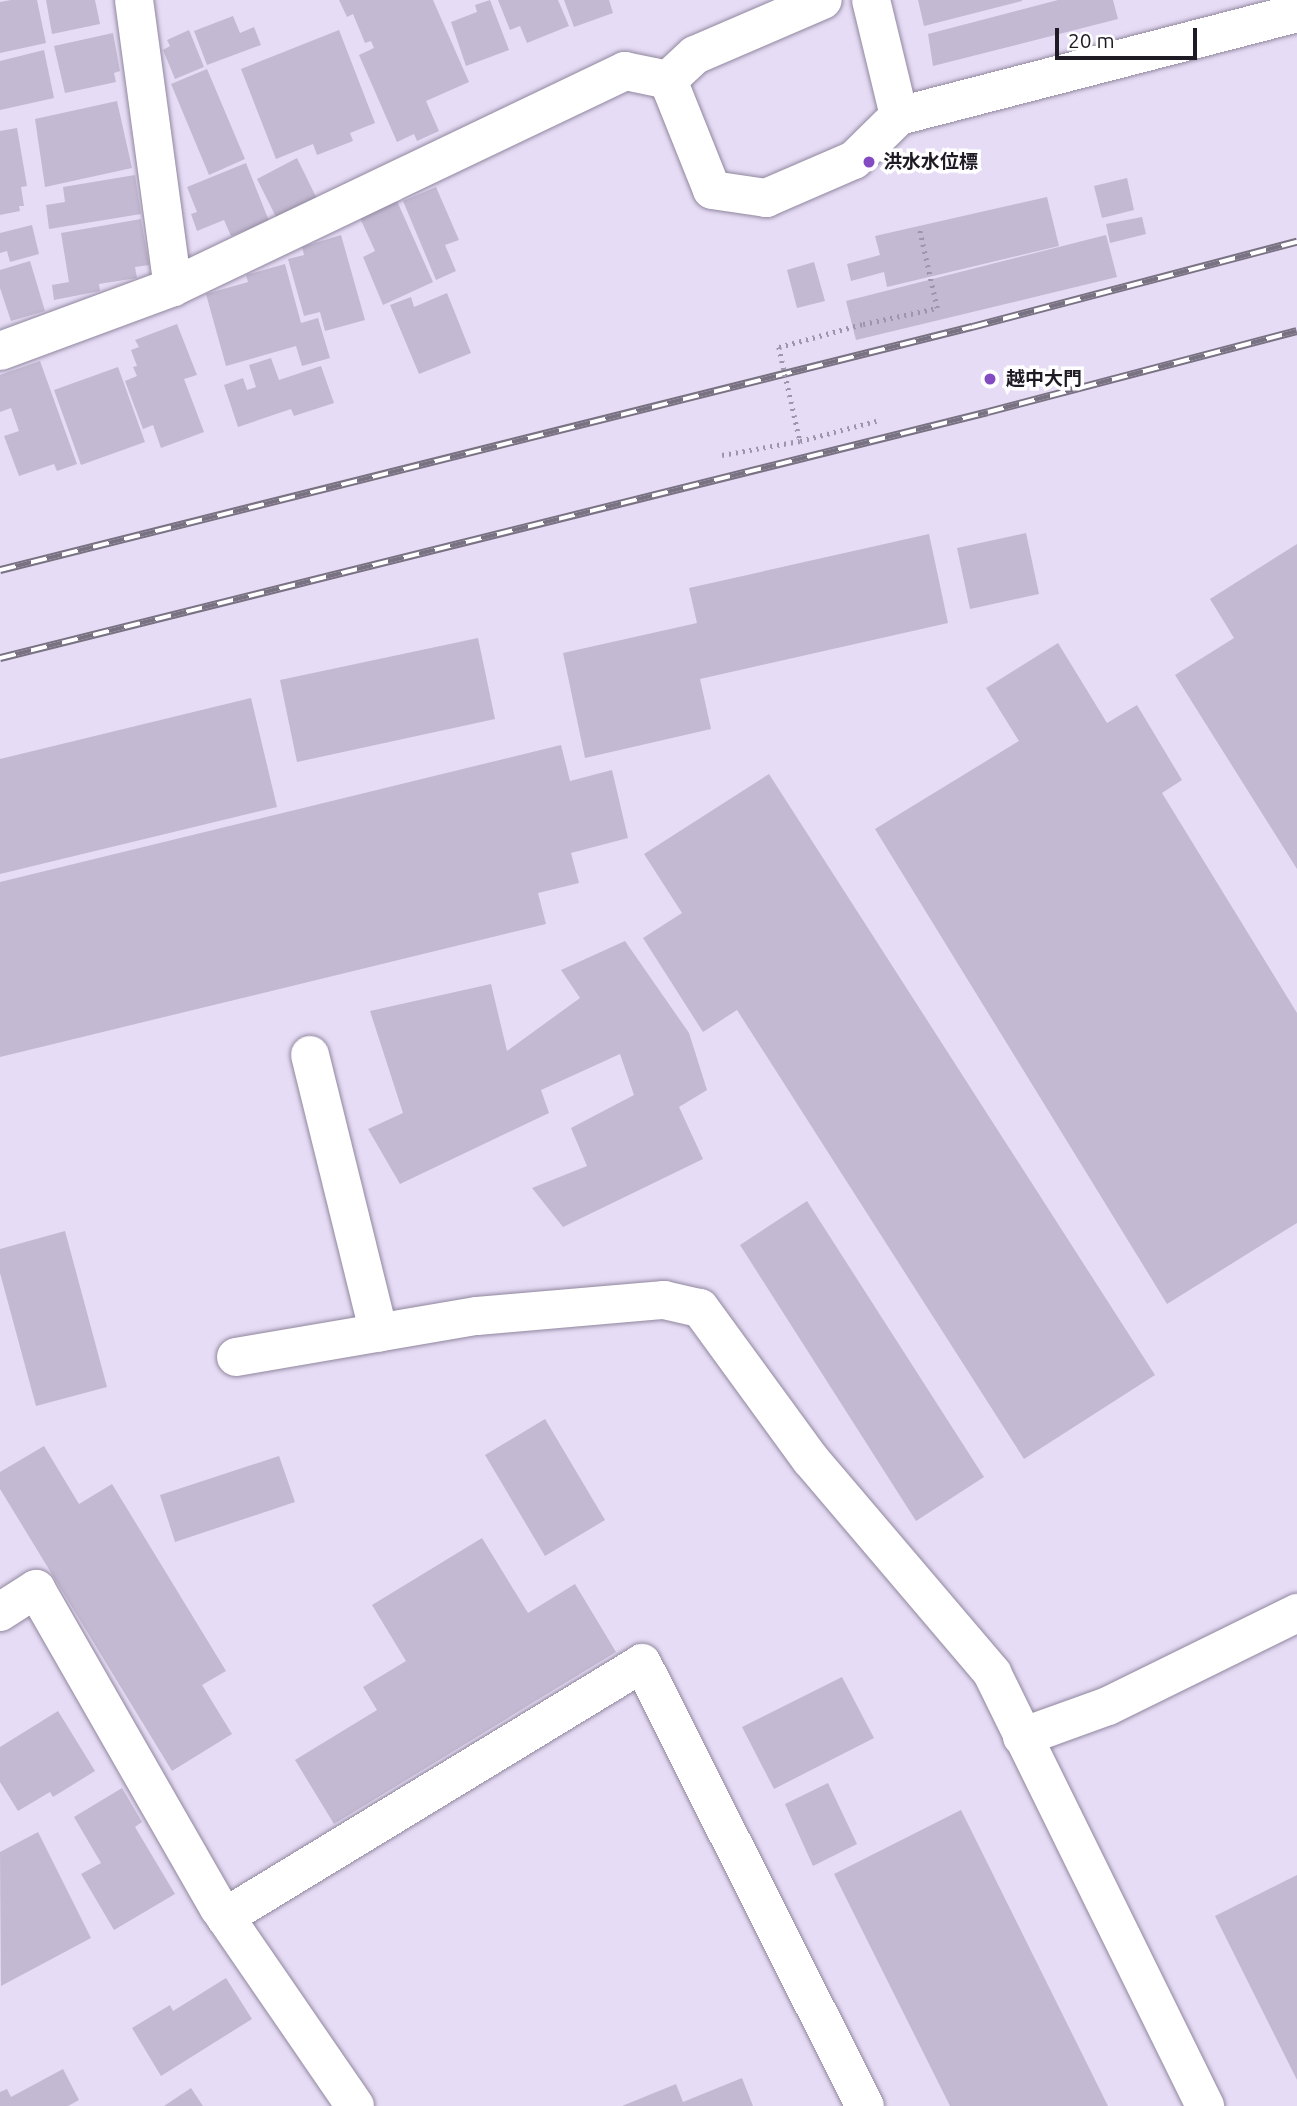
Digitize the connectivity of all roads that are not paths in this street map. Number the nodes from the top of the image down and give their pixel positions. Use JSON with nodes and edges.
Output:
{"nodes":[{"id":1,"x":134,"y":0,"type":"edge"},
{"id":2,"x":823,"y":0,"type":"edge"},
{"id":3,"x":871,"y":0,"type":"edge"},
{"id":4,"x":1288,"y":10,"type":"edge"},
{"id":5,"x":668,"y":80,"type":"junction"},
{"id":6,"x":899,"y":116,"type":"junction"},
{"id":7,"x":173,"y":287,"type":"junction"},
{"id":8,"x":0,"y":352,"type":"edge"},
{"id":9,"x":310,"y":1055,"type":"dead end"},
{"id":10,"x":379,"y":1333,"type":"junction"},
{"id":11,"x":236,"y":1357,"type":"dead end"},
{"id":12,"x":0,"y":1612,"type":"edge"},
{"id":13,"x":1297,"y":1613,"type":"edge"},
{"id":14,"x":1022,"y":1737,"type":"junction"},
{"id":15,"x":225,"y":1917,"type":"junction"},
{"id":16,"x":355,"y":2106,"type":"edge"},
{"id":17,"x":865,"y":2106,"type":"edge"},
{"id":18,"x":1205,"y":2106,"type":"edge"}],
"edges":[{"from":1,"to":7,"type":"street"},
{"from":2,"to":5,"type":"street"},
{"from":3,"to":6,"type":"street"},
{"from":4,"to":6,"type":"street"},
{"from":5,"to":6,"type":"street"},
{"from":5,"to":7,"type":"street"},
{"from":7,"to":8,"type":"street"},
{"from":9,"to":10,"type":"street"},
{"from":10,"to":11,"type":"street"},
{"from":10,"to":14,"type":"street"},
{"from":12,"to":15,"type":"street"},
{"from":13,"to":14,"type":"street"},
{"from":14,"to":18,"type":"street"},
{"from":15,"to":16,"type":"street"},
{"from":15,"to":17,"type":"street"}]}
